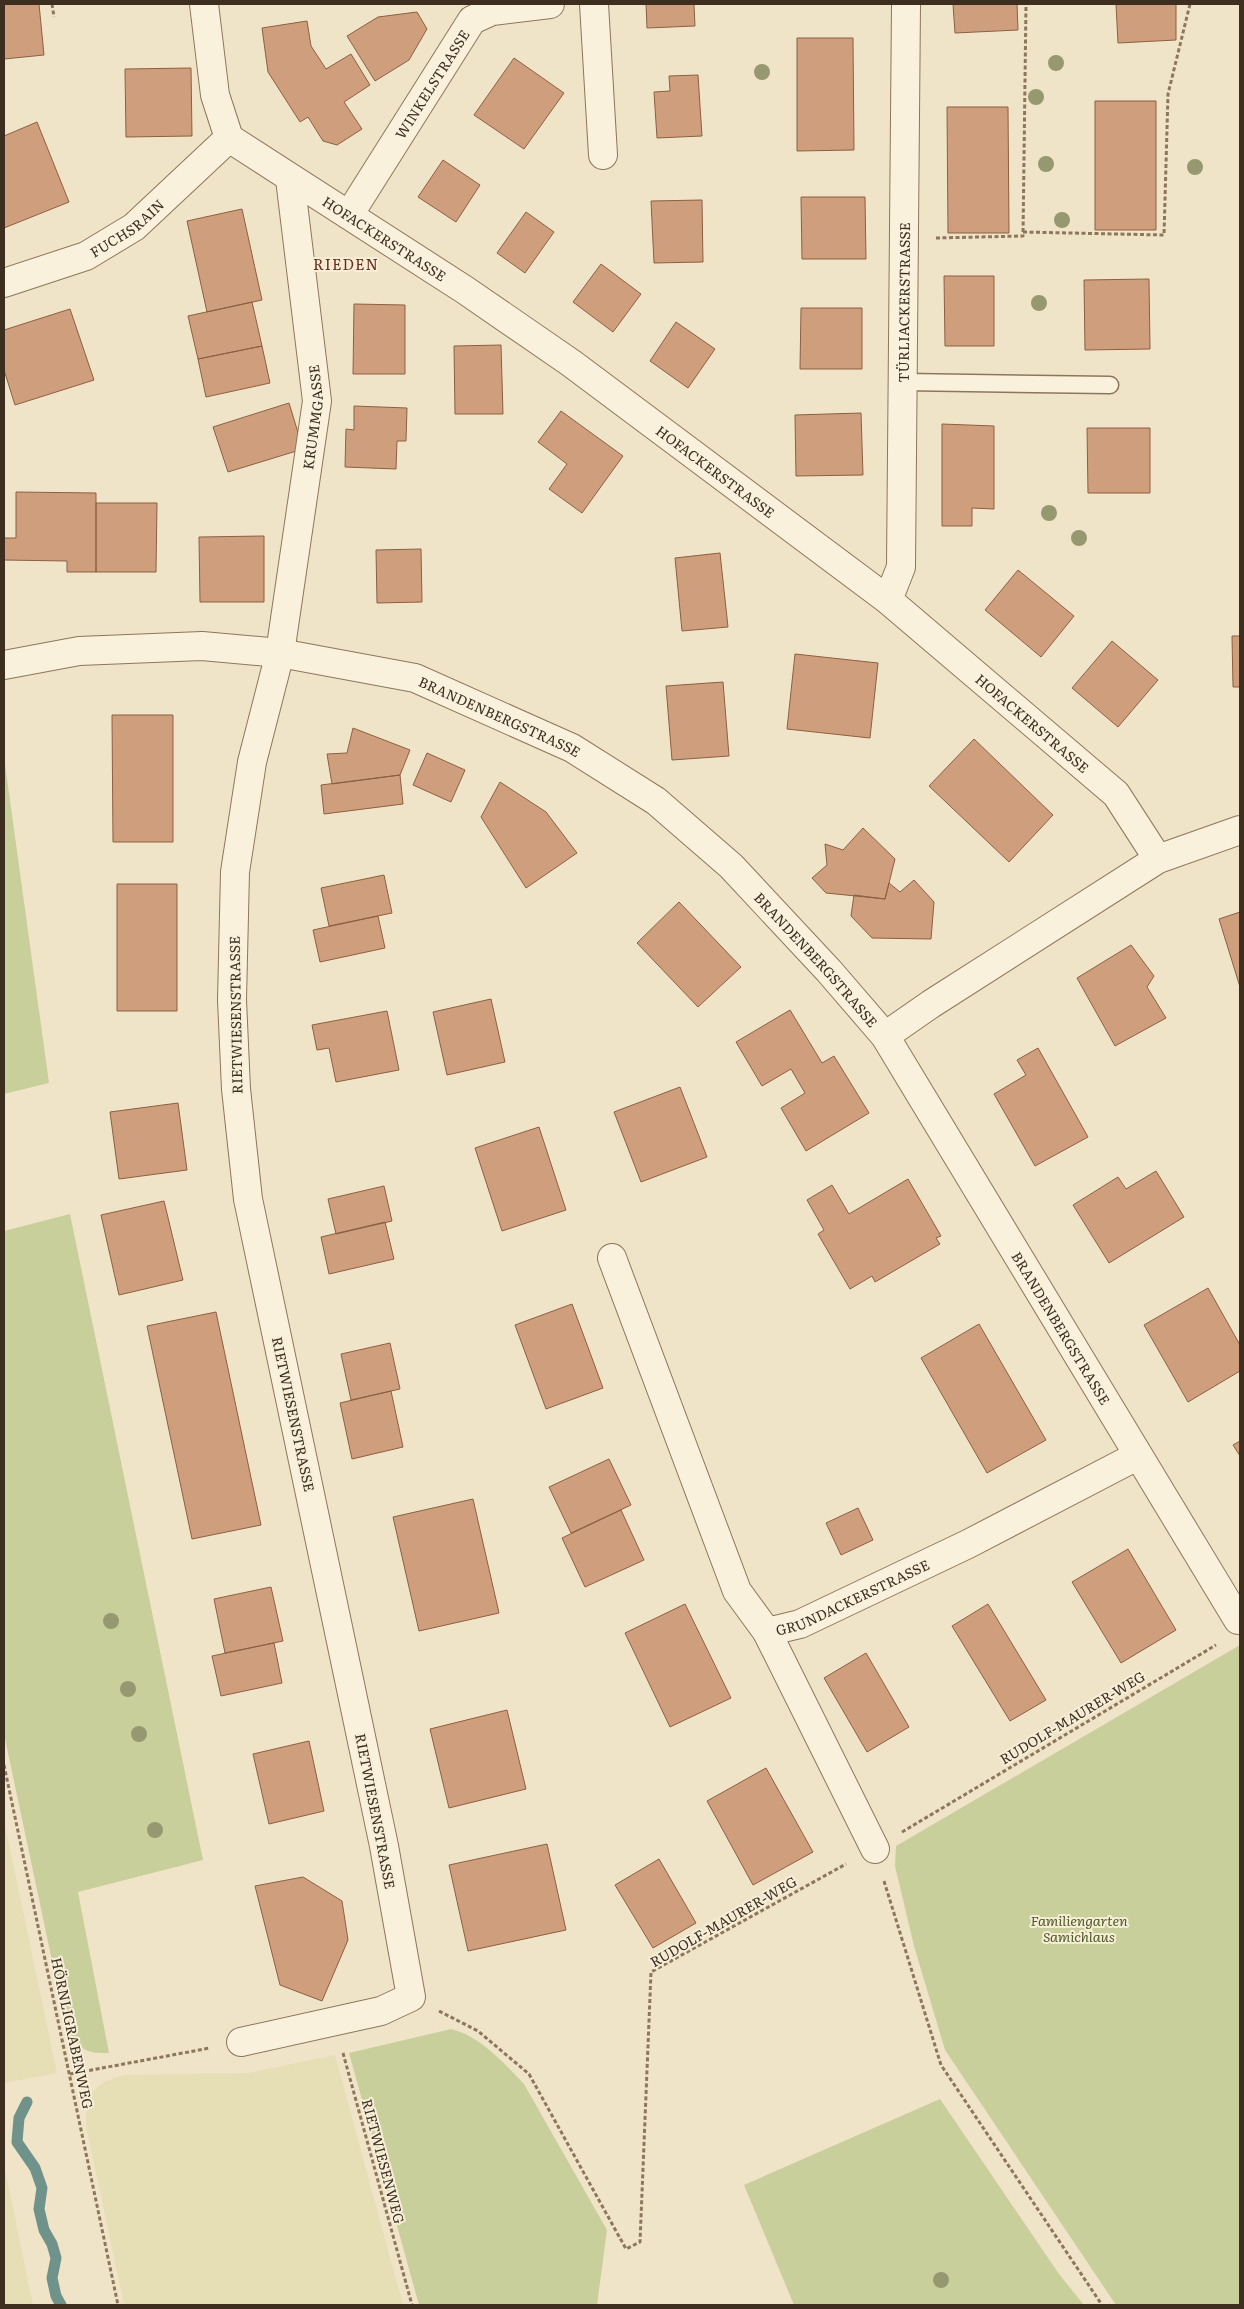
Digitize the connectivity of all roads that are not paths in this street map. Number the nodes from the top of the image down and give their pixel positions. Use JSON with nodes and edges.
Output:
{"nodes":[{"id":1,"x":204,"y":4,"type":"edge"},
{"id":2,"x":550,"y":4,"type":"edge"},
{"id":3,"x":594,"y":4,"type":"edge"},
{"id":4,"x":906,"y":4,"type":"edge"},
{"id":5,"x":229,"y":138,"type":"junction"},
{"id":6,"x":603,"y":154,"type":"dead end"},
{"id":7,"x":290,"y":179,"type":"junction"},
{"id":8,"x":349,"y":215,"type":"junction"},
{"id":9,"x":4,"y":283,"type":"edge"},
{"id":10,"x":904,"y":382,"type":"junction"},
{"id":11,"x":1110,"y":385,"type":"dead end"},
{"id":12,"x":888,"y":600,"type":"junction"},
{"id":13,"x":280,"y":653,"type":"junction"},
{"id":14,"x":4,"y":665,"type":"edge"},
{"id":15,"x":1240,"y":830,"type":"edge"},
{"id":16,"x":1158,"y":859,"type":"junction"},
{"id":17,"x":885,"y":1036,"type":"junction"},
{"id":18,"x":612,"y":1258,"type":"dead end"},
{"id":19,"x":1138,"y":1456,"type":"junction"},
{"id":20,"x":1231,"y":1630,"type":"road end"},
{"id":21,"x":767,"y":1632,"type":"junction"},
{"id":22,"x":875,"y":1849,"type":"road end"},
{"id":23,"x":241,"y":2042,"type":"road end"}],
"edges":[{"from":1,"to":5,"type":"street"},
{"from":2,"to":8,"type":"street","name":"WINKELSTRASSE"},
{"from":3,"to":6,"type":"street"},
{"from":4,"to":10,"type":"street","name":"TÜRLIACKERSTRASSE"},
{"from":5,"to":7,"type":"street","name":"HOFACKERSTRASSE"},
{"from":5,"to":9,"type":"street","name":"FUCHSRAIN"},
{"from":7,"to":8,"type":"street","name":"HOFACKERSTRASSE"},
{"from":7,"to":13,"type":"street","name":"KRUMMGASSE"},
{"from":8,"to":12,"type":"street","name":"HOFACKERSTRASSE"},
{"from":10,"to":11,"type":"lane"},
{"from":10,"to":12,"type":"street","name":"TÜRLIACKERSTRASSE"},
{"from":12,"to":16,"type":"street","name":"HOFACKERSTRASSE"},
{"from":13,"to":14,"type":"street","name":"BRANDENBERGSTRASSE"},
{"from":13,"to":17,"type":"street","name":"BRANDENBERGSTRASSE"},
{"from":13,"to":23,"type":"street","name":"RIETWIESENSTRASSE"},
{"from":15,"to":16,"type":"street","name":"BRANDENBERGSTRASSE"},
{"from":16,"to":17,"type":"street","name":"BRANDENBERGSTRASSE"},
{"from":17,"to":19,"type":"street","name":"BRANDENBERGSTRASSE"},
{"from":18,"to":21,"type":"street","name":"GRUNDACKERSTRASSE"},
{"from":19,"to":20,"type":"street","name":"BRANDENBERGSTRASSE"},
{"from":19,"to":21,"type":"street","name":"GRUNDACKERSTRASSE"},
{"from":21,"to":22,"type":"street"}]}
